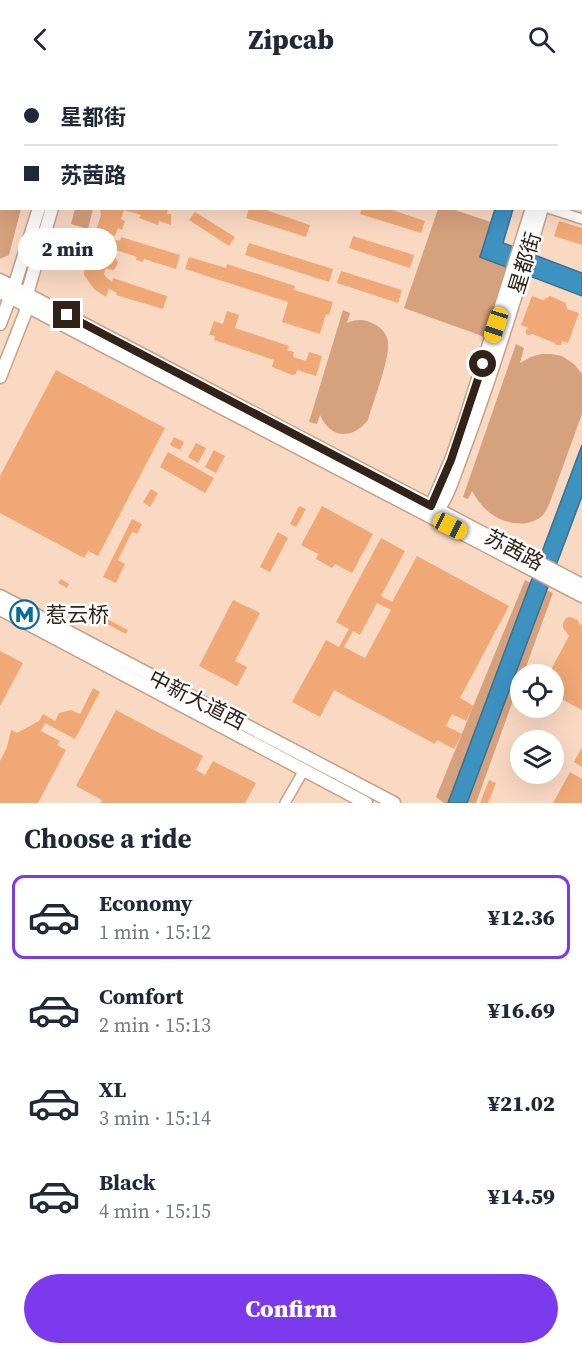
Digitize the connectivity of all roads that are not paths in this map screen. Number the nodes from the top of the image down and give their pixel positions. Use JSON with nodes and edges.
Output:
{"nodes":[{"id":1,"x":38,"y":210,"type":"edge"},
{"id":2,"x":51,"y":210,"type":"edge"},
{"id":3,"x":532,"y":210,"type":"edge"},
{"id":4,"x":541,"y":210,"type":"edge"},
{"id":5,"x":554,"y":210,"type":"edge"},
{"id":6,"x":582,"y":219,"type":"edge"},
{"id":7,"x":525,"y":247,"type":"junction"},
{"id":8,"x":0,"y":280,"type":"edge"},
{"id":9,"x":8,"y":292,"type":"edge"},
{"id":10,"x":27,"y":300,"type":"junction"},
{"id":11,"x":0,"y":324,"type":"edge"},
{"id":12,"x":0,"y":377,"type":"edge"},
{"id":13,"x":433,"y":511,"type":"junction"},
{"id":14,"x":562,"y":580,"type":"junction"},
{"id":15,"x":582,"y":585,"type":"edge"},
{"id":16,"x":0,"y":596,"type":"edge"},
{"id":17,"x":582,"y":596,"type":"edge"},
{"id":18,"x":0,"y":609,"type":"edge"},
{"id":19,"x":304,"y":770,"type":"junction"},
{"id":20,"x":285,"y":803,"type":"edge"},
{"id":21,"x":366,"y":803,"type":"edge"},
{"id":22,"x":394,"y":803,"type":"edge"}],
"edges":[{"from":1,"to":9,"type":"main road"},
{"from":2,"to":10,"type":"main road"},
{"from":3,"to":7,"type":"main road","name":"星都街"},
{"from":4,"to":7,"type":"main road","name":"星都街"},
{"from":5,"to":6,"type":"street"},
{"from":7,"to":13,"type":"main road","name":"星都街"},
{"from":8,"to":9,"type":"main road","name":"苏茜路"},
{"from":9,"to":10,"type":"main road","name":"苏茜路"},
{"from":9,"to":11,"type":"main road"},
{"from":10,"to":12,"type":"main road"},
{"from":10,"to":13,"type":"main road","name":"苏茜路"},
{"from":13,"to":14,"type":"main road","name":"苏茜路"},
{"from":14,"to":15,"type":"main road","name":"苏茜路"},
{"from":14,"to":17,"type":"main road","name":"苏茜路"},
{"from":16,"to":22,"type":"main road","name":"中新大道西"},
{"from":18,"to":19,"type":"main road","name":"中新大道西"},
{"from":19,"to":20,"type":"street"},
{"from":19,"to":21,"type":"main road","name":"中新大道西"}]}
